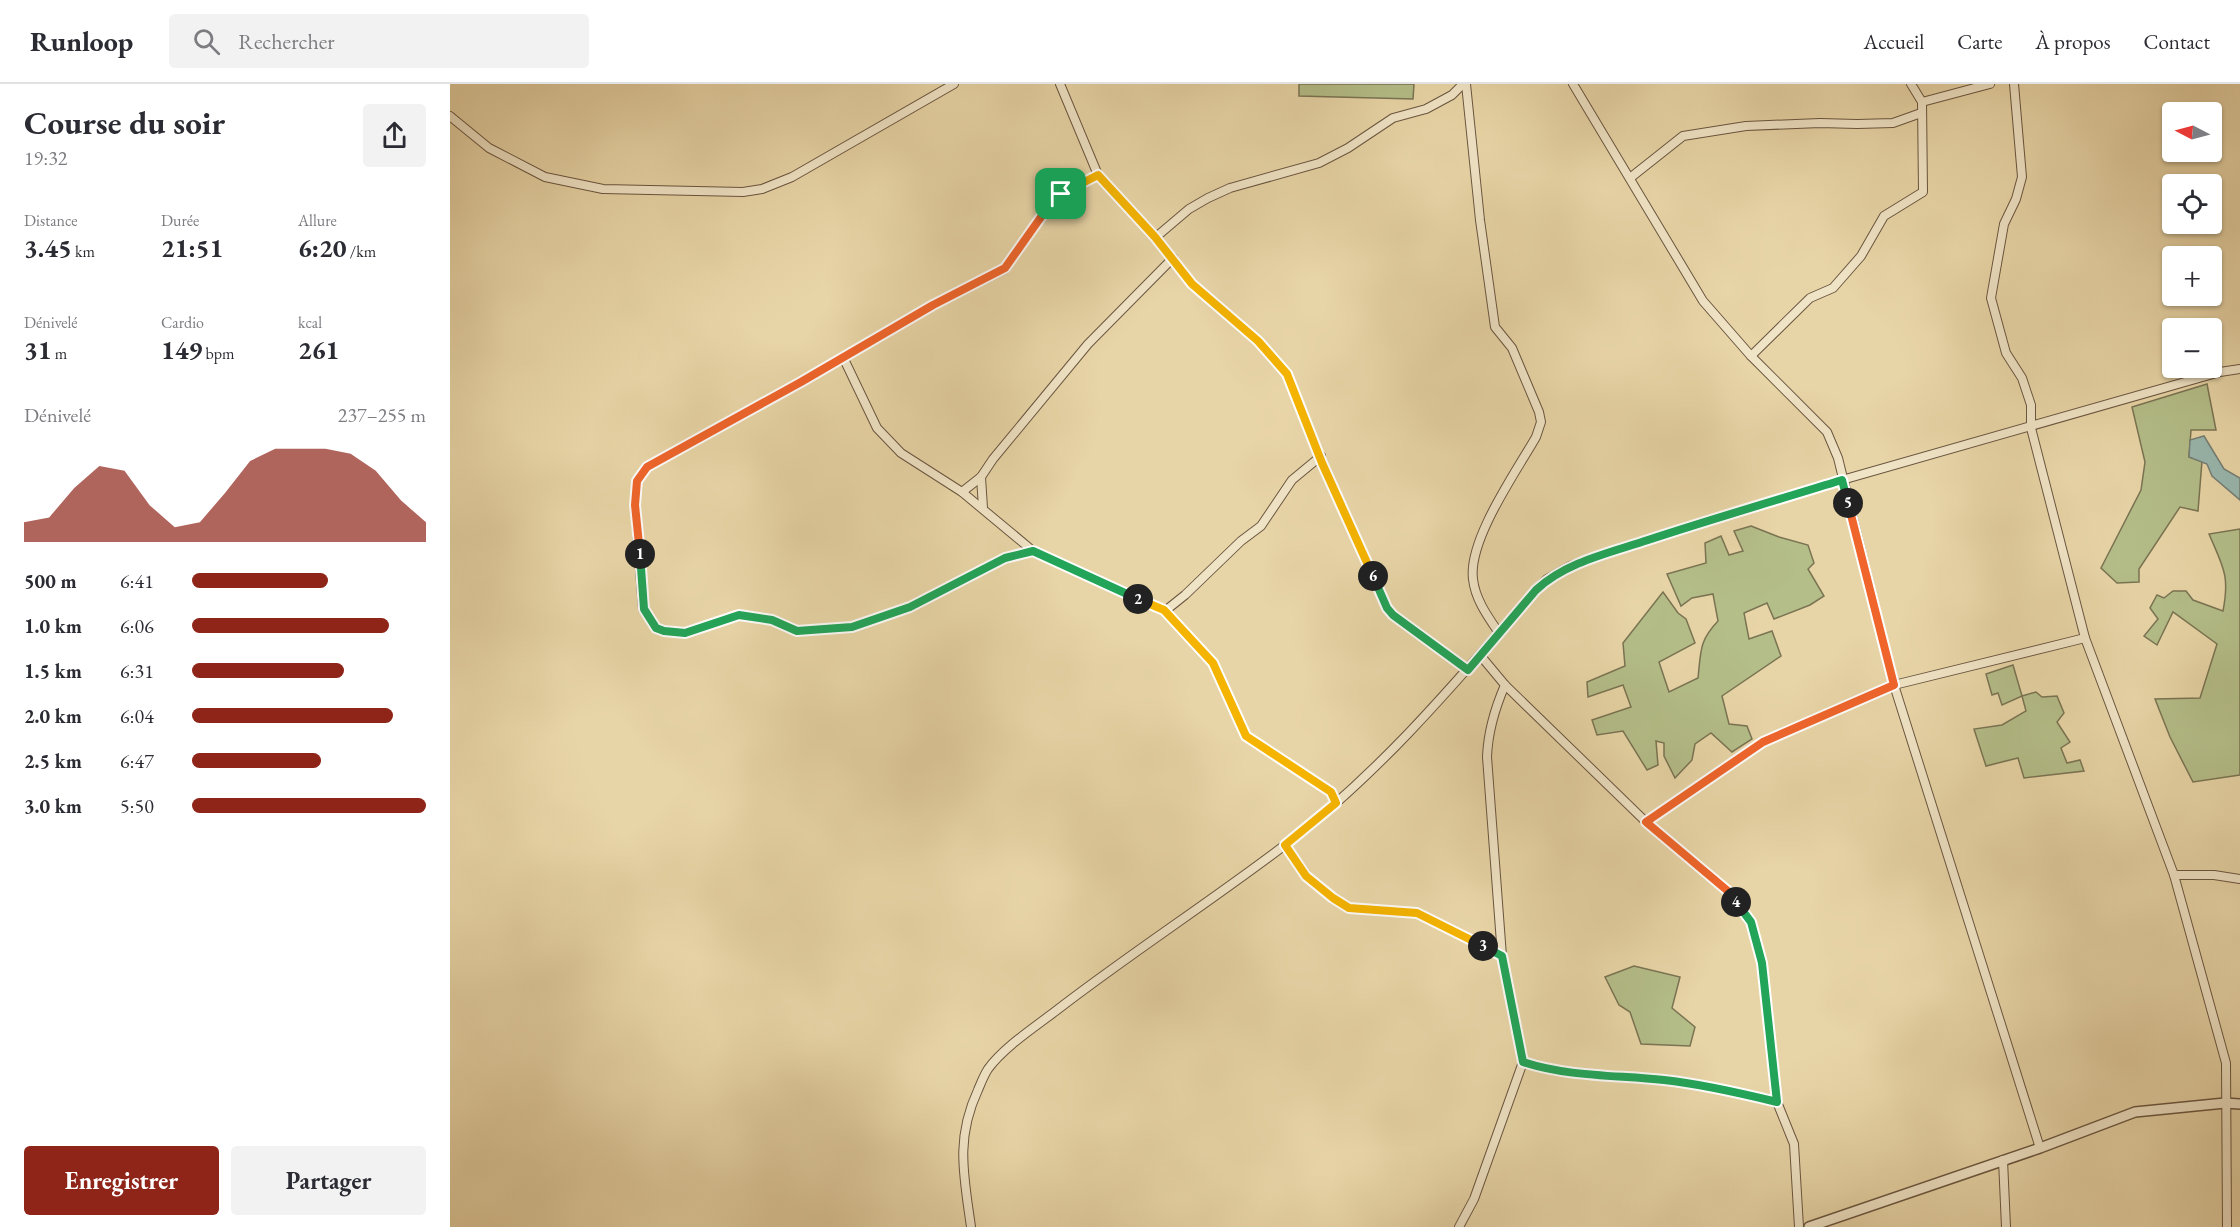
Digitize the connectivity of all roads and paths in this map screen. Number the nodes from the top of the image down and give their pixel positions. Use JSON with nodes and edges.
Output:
{"nodes":[{"id":1,"x":954,"y":84,"type":"edge"},
{"id":2,"x":1060,"y":84,"type":"edge"},
{"id":3,"x":1465,"y":84,"type":"edge"},
{"id":4,"x":1573,"y":84,"type":"edge"},
{"id":5,"x":1911,"y":84,"type":"edge"},
{"id":6,"x":1990,"y":84,"type":"edge"},
{"id":7,"x":2014,"y":84,"type":"edge"},
{"id":8,"x":1922,"y":102,"type":"junction"},
{"id":9,"x":1921,"y":113,"type":"junction"},
{"id":10,"x":450,"y":116,"type":"edge"},
{"id":11,"x":1098,"y":175,"type":"junction"},
{"id":12,"x":1630,"y":178,"type":"junction"},
{"id":13,"x":1155,"y":237,"type":"junction"},
{"id":14,"x":1173,"y":258,"type":"junction"},
{"id":15,"x":843,"y":357,"type":"junction"},
{"id":16,"x":1751,"y":357,"type":"junction"},
{"id":17,"x":2240,"y":369,"type":"edge"},
{"id":18,"x":2031,"y":428,"type":"junction"},
{"id":19,"x":1321,"y":456,"type":"junction"},
{"id":20,"x":981,"y":477,"type":"junction"},
{"id":21,"x":1842,"y":480,"type":"junction"},
{"id":22,"x":962,"y":492,"type":"junction"},
{"id":23,"x":983,"y":508,"type":"junction"},
{"id":24,"x":1033,"y":551,"type":"junction"},
{"id":25,"x":1164,"y":610,"type":"junction"},
{"id":26,"x":1499,"y":633,"type":"junction"},
{"id":27,"x":2085,"y":638,"type":"junction"},
{"id":28,"x":1480,"y":655,"type":"junction"},
{"id":29,"x":1468,"y":670,"type":"junction"},
{"id":30,"x":1505,"y":685,"type":"junction"},
{"id":31,"x":1894,"y":685,"type":"junction"},
{"id":32,"x":1336,"y":803,"type":"junction"},
{"id":33,"x":1646,"y":822,"type":"junction"},
{"id":34,"x":1285,"y":845,"type":"junction"},
{"id":35,"x":2174,"y":875,"type":"junction"},
{"id":36,"x":2240,"y":879,"type":"edge"},
{"id":37,"x":1502,"y":956,"type":"junction"},
{"id":38,"x":1523,"y":1062,"type":"junction"},
{"id":39,"x":1777,"y":1102,"type":"junction"},
{"id":40,"x":2225,"y":1103,"type":"junction"},
{"id":41,"x":2240,"y":1104,"type":"edge"},
{"id":42,"x":2040,"y":1148,"type":"junction"},
{"id":43,"x":2003,"y":1160,"type":"junction"},
{"id":44,"x":971,"y":1227,"type":"edge"},
{"id":45,"x":1459,"y":1227,"type":"edge"},
{"id":46,"x":1799,"y":1227,"type":"edge"},
{"id":47,"x":1809,"y":1227,"type":"edge"},
{"id":48,"x":2006,"y":1227,"type":"edge"},
{"id":49,"x":2227,"y":1227,"type":"edge"}],
"edges":[{"from":1,"to":10,"type":"street"},
{"from":2,"to":11,"type":"street"},
{"from":3,"to":13,"type":"street"},
{"from":3,"to":26,"type":"street"},
{"from":4,"to":12,"type":"street"},
{"from":5,"to":8,"type":"street"},
{"from":6,"to":8,"type":"street"},
{"from":7,"to":18,"type":"street"},
{"from":8,"to":9,"type":"street"},
{"from":9,"to":12,"type":"street"},
{"from":9,"to":16,"type":"street"},
{"from":11,"to":13,"type":"street"},
{"from":11,"to":15,"type":"street"},
{"from":12,"to":16,"type":"street"},
{"from":13,"to":14,"type":"street"},
{"from":14,"to":19,"type":"street"},
{"from":14,"to":20,"type":"street"},
{"from":15,"to":22,"type":"street"},
{"from":15,"to":24,"type":"street"},
{"from":16,"to":21,"type":"street"},
{"from":17,"to":18,"type":"street"},
{"from":18,"to":21,"type":"street"},
{"from":18,"to":27,"type":"street"},
{"from":19,"to":25,"type":"street"},
{"from":19,"to":29,"type":"street"},
{"from":20,"to":22,"type":"street"},
{"from":20,"to":23,"type":"street"},
{"from":21,"to":26,"type":"street"},
{"from":21,"to":31,"type":"street"},
{"from":22,"to":23,"type":"street"},
{"from":23,"to":24,"type":"street"},
{"from":24,"to":25,"type":"street"},
{"from":25,"to":32,"type":"street"},
{"from":26,"to":28,"type":"street"},
{"from":27,"to":31,"type":"street"},
{"from":27,"to":35,"type":"street"},
{"from":28,"to":29,"type":"street"},
{"from":28,"to":30,"type":"street"},
{"from":29,"to":32,"type":"street"},
{"from":30,"to":33,"type":"street"},
{"from":30,"to":37,"type":"street"},
{"from":31,"to":33,"type":"street"},
{"from":31,"to":42,"type":"street"},
{"from":32,"to":34,"type":"street"},
{"from":33,"to":39,"type":"street"},
{"from":34,"to":37,"type":"street"},
{"from":34,"to":44,"type":"street"},
{"from":35,"to":36,"type":"street"},
{"from":35,"to":40,"type":"street"},
{"from":37,"to":38,"type":"street"},
{"from":38,"to":39,"type":"street"},
{"from":38,"to":45,"type":"street"},
{"from":39,"to":46,"type":"street"},
{"from":40,"to":41,"type":"street"},
{"from":40,"to":42,"type":"street"},
{"from":40,"to":49,"type":"street"},
{"from":42,"to":43,"type":"street"},
{"from":43,"to":47,"type":"street"},
{"from":43,"to":48,"type":"street"}]}
